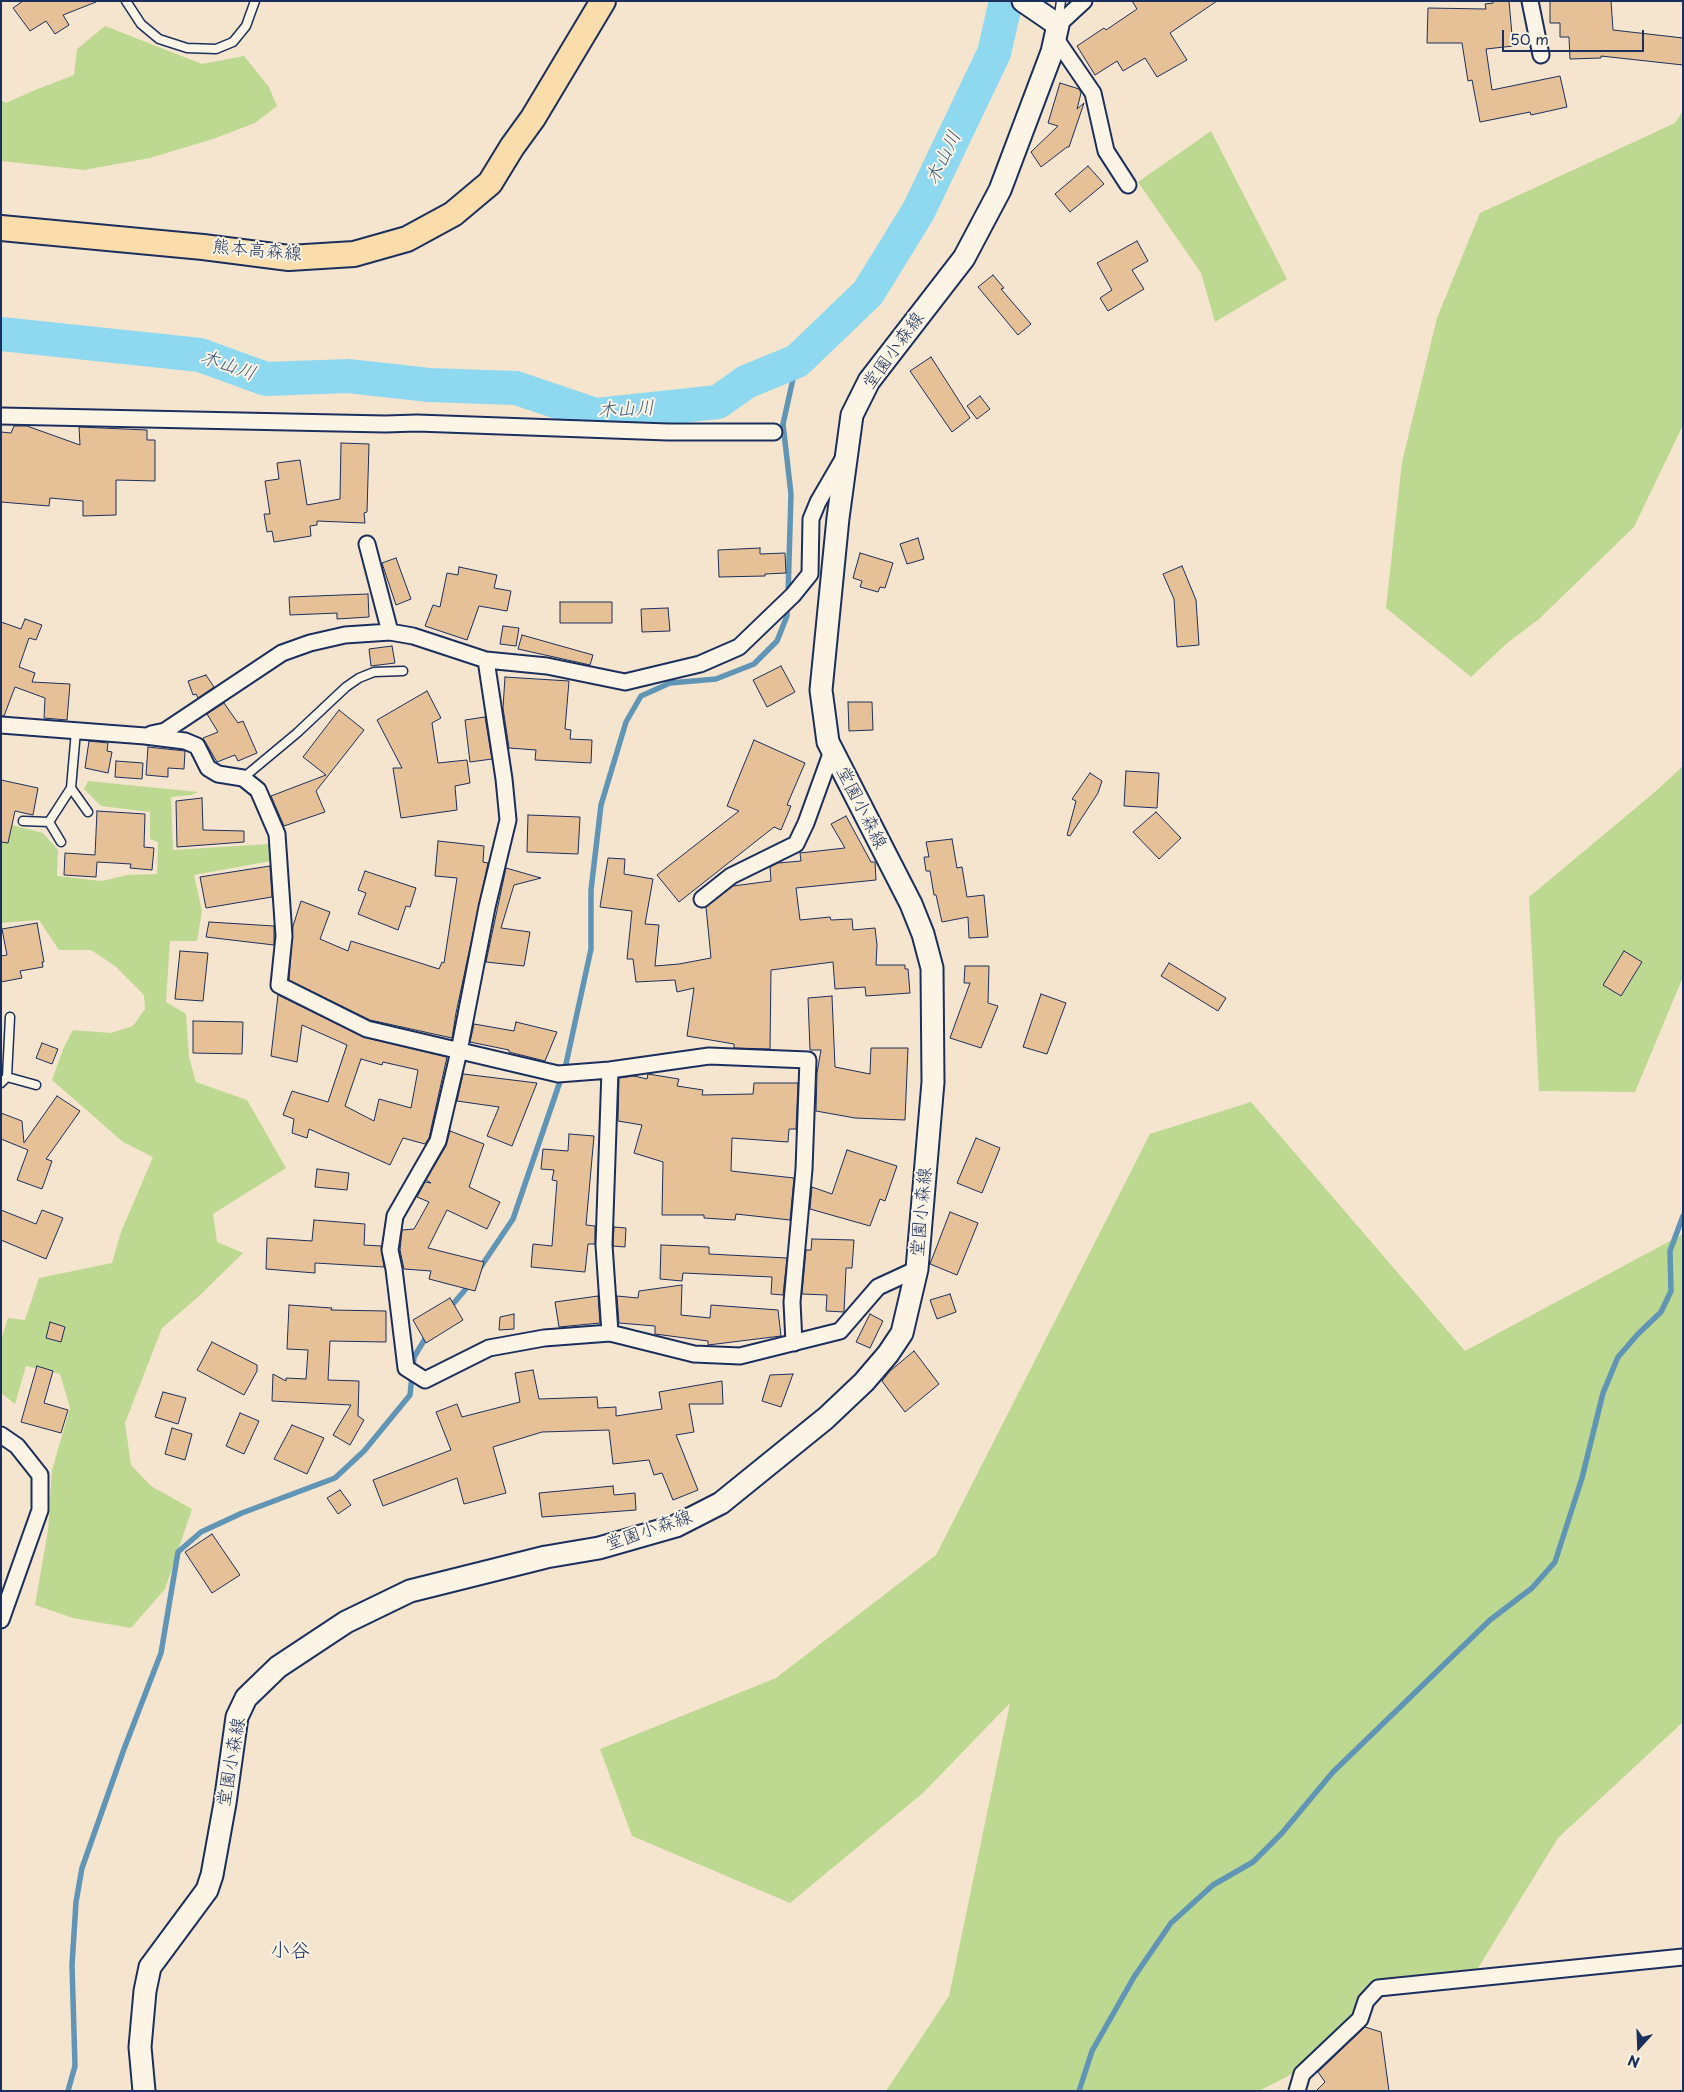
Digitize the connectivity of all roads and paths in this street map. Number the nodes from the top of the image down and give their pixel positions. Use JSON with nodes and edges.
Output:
{"nodes":[{"id":1,"x":126,"y":1,"type":"edge"},
{"id":2,"x":255,"y":1,"type":"edge"},
{"id":3,"x":603,"y":1,"type":"edge"},
{"id":4,"x":1023,"y":1,"type":"edge"},
{"id":5,"x":1061,"y":1,"type":"edge"},
{"id":6,"x":1084,"y":1,"type":"edge"},
{"id":7,"x":1530,"y":1,"type":"edge"},
{"id":8,"x":1057,"y":32,"type":"junction"},
{"id":9,"x":1541,"y":55,"type":"dead end"},
{"id":10,"x":1128,"y":184,"type":"dead end"},
{"id":11,"x":1,"y":228,"type":"edge"},
{"id":12,"x":1,"y":416,"type":"edge"},
{"id":13,"x":774,"y":432,"type":"dead end"},
{"id":14,"x":845,"y":456,"type":"junction"},
{"id":15,"x":367,"y":544,"type":"dead end"},
{"id":16,"x":390,"y":632,"type":"junction"},
{"id":17,"x":486,"y":660,"type":"junction"},
{"id":18,"x":403,"y":671,"type":"dead end"},
{"id":19,"x":1,"y":725,"type":"edge"},
{"id":20,"x":76,"y":731,"type":"junction"},
{"id":21,"x":145,"y":736,"type":"junction"},
{"id":22,"x":832,"y":751,"type":"junction"},
{"id":23,"x":243,"y":778,"type":"junction"},
{"id":24,"x":71,"y":788,"type":"junction"},
{"id":25,"x":88,"y":812,"type":"dead end"},
{"id":26,"x":23,"y":821,"type":"dead end"},
{"id":27,"x":48,"y":822,"type":"junction"},
{"id":28,"x":61,"y":842,"type":"dead end"},
{"id":29,"x":702,"y":898,"type":"dead end"},
{"id":30,"x":10,"y":1017,"type":"dead end"},
{"id":31,"x":459,"y":1051,"type":"junction"},
{"id":32,"x":610,"y":1070,"type":"junction"},
{"id":33,"x":4,"y":1080,"type":"edge"},
{"id":34,"x":36,"y":1086,"type":"dead end"},
{"id":35,"x":917,"y":1269,"type":"junction"},
{"id":36,"x":610,"y":1333,"type":"junction"},
{"id":37,"x":794,"y":1343,"type":"junction"},
{"id":38,"x":1,"y":1435,"type":"edge"},
{"id":39,"x":1,"y":1620,"type":"edge"},
{"id":40,"x":1683,"y":1957,"type":"edge"},
{"id":41,"x":144,"y":2091,"type":"edge"},
{"id":42,"x":1297,"y":2091,"type":"edge"}],
"edges":[{"from":1,"to":2,"type":"lane"},
{"from":3,"to":11,"type":"main road","name":"熊本高森線"},
{"from":4,"to":8,"type":"main road"},
{"from":5,"to":8,"type":"lane"},
{"from":6,"to":8,"type":"street"},
{"from":7,"to":9,"type":"street"},
{"from":8,"to":10,"type":"street"},
{"from":8,"to":14,"type":"main road","name":"堂園小森線"},
{"from":12,"to":13,"type":"street"},
{"from":14,"to":17,"type":"street"},
{"from":14,"to":22,"type":"main road","name":"堂園小森線"},
{"from":15,"to":16,"type":"street"},
{"from":16,"to":17,"type":"street"},
{"from":16,"to":21,"type":"street"},
{"from":17,"to":31,"type":"street"},
{"from":18,"to":23,"type":"lane"},
{"from":19,"to":20,"type":"street"},
{"from":20,"to":21,"type":"street"},
{"from":20,"to":24,"type":"lane"},
{"from":21,"to":23,"type":"street"},
{"from":22,"to":29,"type":"street"},
{"from":22,"to":35,"type":"main road","name":"堂園小森線"},
{"from":23,"to":31,"type":"street"},
{"from":24,"to":25,"type":"lane"},
{"from":24,"to":27,"type":"lane"},
{"from":26,"to":27,"type":"lane"},
{"from":27,"to":28,"type":"lane"},
{"from":30,"to":33,"type":"lane"},
{"from":31,"to":32,"type":"street"},
{"from":31,"to":36,"type":"street"},
{"from":32,"to":36,"type":"street"},
{"from":32,"to":37,"type":"street"},
{"from":33,"to":34,"type":"lane"},
{"from":35,"to":37,"type":"street"},
{"from":35,"to":41,"type":"main road","name":"堂園小森線"},
{"from":36,"to":37,"type":"street"},
{"from":38,"to":39,"type":"street"},
{"from":40,"to":42,"type":"street"}]}
